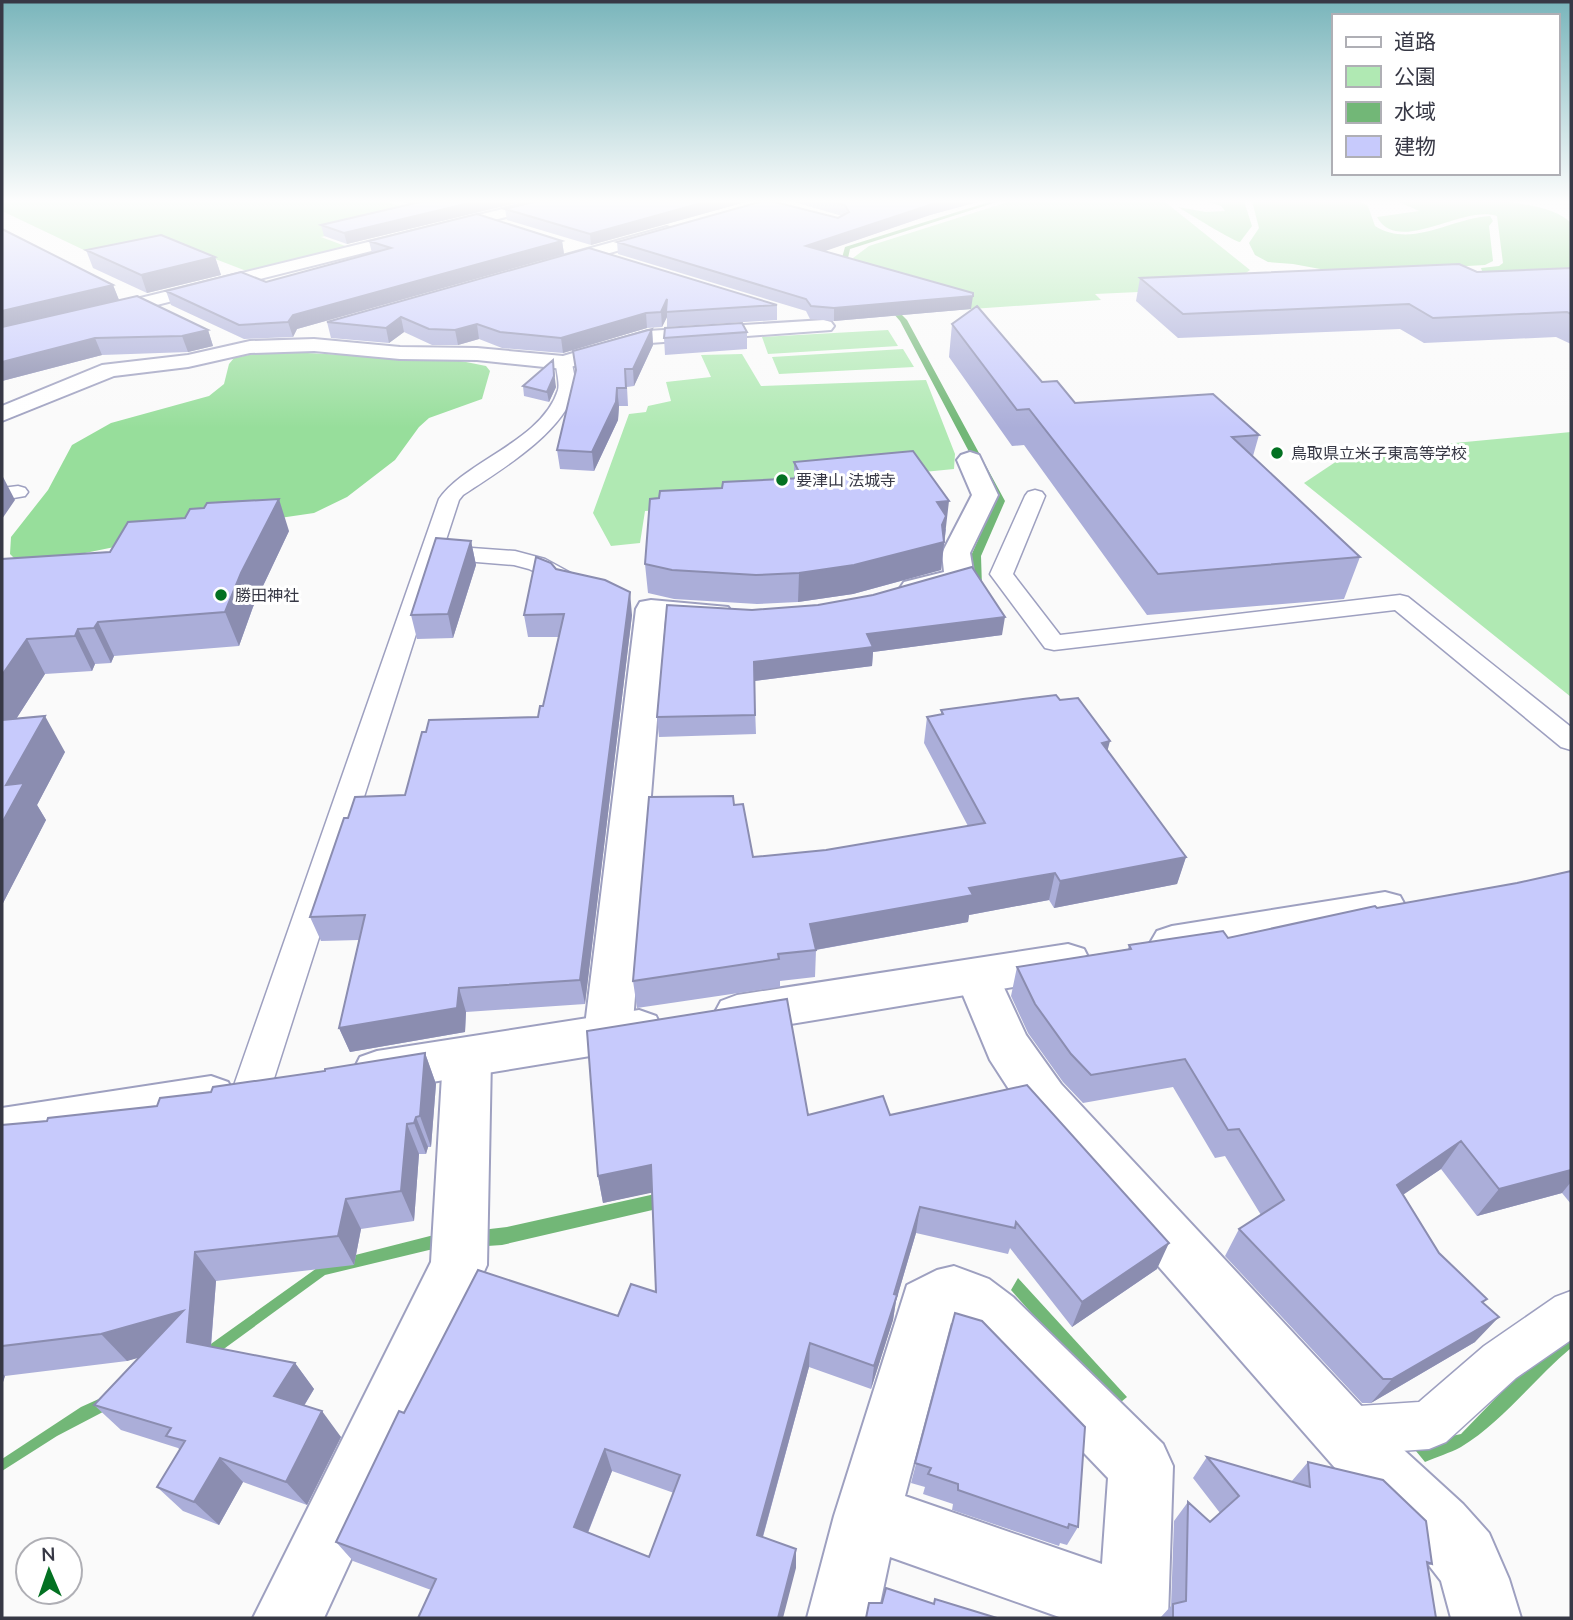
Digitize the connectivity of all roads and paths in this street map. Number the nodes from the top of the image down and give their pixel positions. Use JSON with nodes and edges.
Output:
{"nodes":[{"id":1,"x":251,"y":277,"type":"edge"},
{"id":2,"x":123,"y":291,"type":"edge"},
{"id":3,"x":147,"y":303,"type":"junction"},
{"id":4,"x":772,"y":310,"type":"edge"},
{"id":5,"x":170,"y":314,"type":"edge"},
{"id":6,"x":340,"y":326,"type":"edge"},
{"id":7,"x":218,"y":337,"type":"dead end"},
{"id":8,"x":2,"y":338,"type":"edge"},
{"id":9,"x":273,"y":345,"type":"junction"},
{"id":10,"x":241,"y":349,"type":"junction"},
{"id":11,"x":564,"y":363,"type":"junction"},
{"id":12,"x":2,"y":414,"type":"edge"},
{"id":13,"x":970,"y":460,"type":"dead end"},
{"id":14,"x":1035,"y":496,"type":"dead end"},
{"id":15,"x":432,"y":552,"type":"junction"},
{"id":16,"x":571,"y":582,"type":"joint"},
{"id":17,"x":601,"y":590,"type":"edge"},
{"id":18,"x":879,"y":597,"type":"edge"},
{"id":19,"x":746,"y":614,"type":"edge"},
{"id":20,"x":1571,"y":741,"type":"edge"},
{"id":21,"x":1419,"y":901,"type":"edge"},
{"id":22,"x":977,"y":976,"type":"junction"},
{"id":23,"x":608,"y":1034,"type":"junction"},
{"id":24,"x":467,"y":1058,"type":"junction"},
{"id":25,"x":291,"y":1084,"type":"junction"},
{"id":26,"x":2,"y":1130,"type":"edge"},
{"id":27,"x":1571,"y":1312,"type":"edge"},
{"id":28,"x":1344,"y":1431,"type":"junction"},
{"id":29,"x":867,"y":1516,"type":"junction"},
{"id":30,"x":1133,"y":1614,"type":"edge"},
{"id":31,"x":288,"y":1618,"type":"edge"},
{"id":32,"x":842,"y":1618,"type":"edge"},
{"id":33,"x":1486,"y":1618,"type":"edge"}],
"edges":[{"from":1,"to":3,"type":"street"},
{"from":2,"to":3,"type":"street"},
{"from":3,"to":5,"type":"street"},
{"from":3,"to":8,"type":"street"},
{"from":4,"to":11,"type":"street"},
{"from":6,"to":9,"type":"street"},
{"from":7,"to":10,"type":"street"},
{"from":9,"to":10,"type":"street"},
{"from":9,"to":11,"type":"street"},
{"from":10,"to":12,"type":"street"},
{"from":11,"to":15,"type":"lane"},
{"from":13,"to":18,"type":"street"},
{"from":14,"to":20,"type":"lane"},
{"from":15,"to":16,"type":"lane"},
{"from":15,"to":25,"type":"lane"},
{"from":16,"to":17,"type":"street"},
{"from":19,"to":23,"type":"street"},
{"from":21,"to":22,"type":"street"},
{"from":22,"to":23,"type":"street"},
{"from":22,"to":28,"type":"street"},
{"from":23,"to":24,"type":"street"},
{"from":24,"to":25,"type":"street"},
{"from":24,"to":31,"type":"street"},
{"from":25,"to":26,"type":"street"},
{"from":27,"to":28,"type":"lane"},
{"from":28,"to":33,"type":"street"},
{"from":29,"to":30,"type":"street"},
{"from":29,"to":30,"type":"street"},
{"from":29,"to":32,"type":"street"}]}
